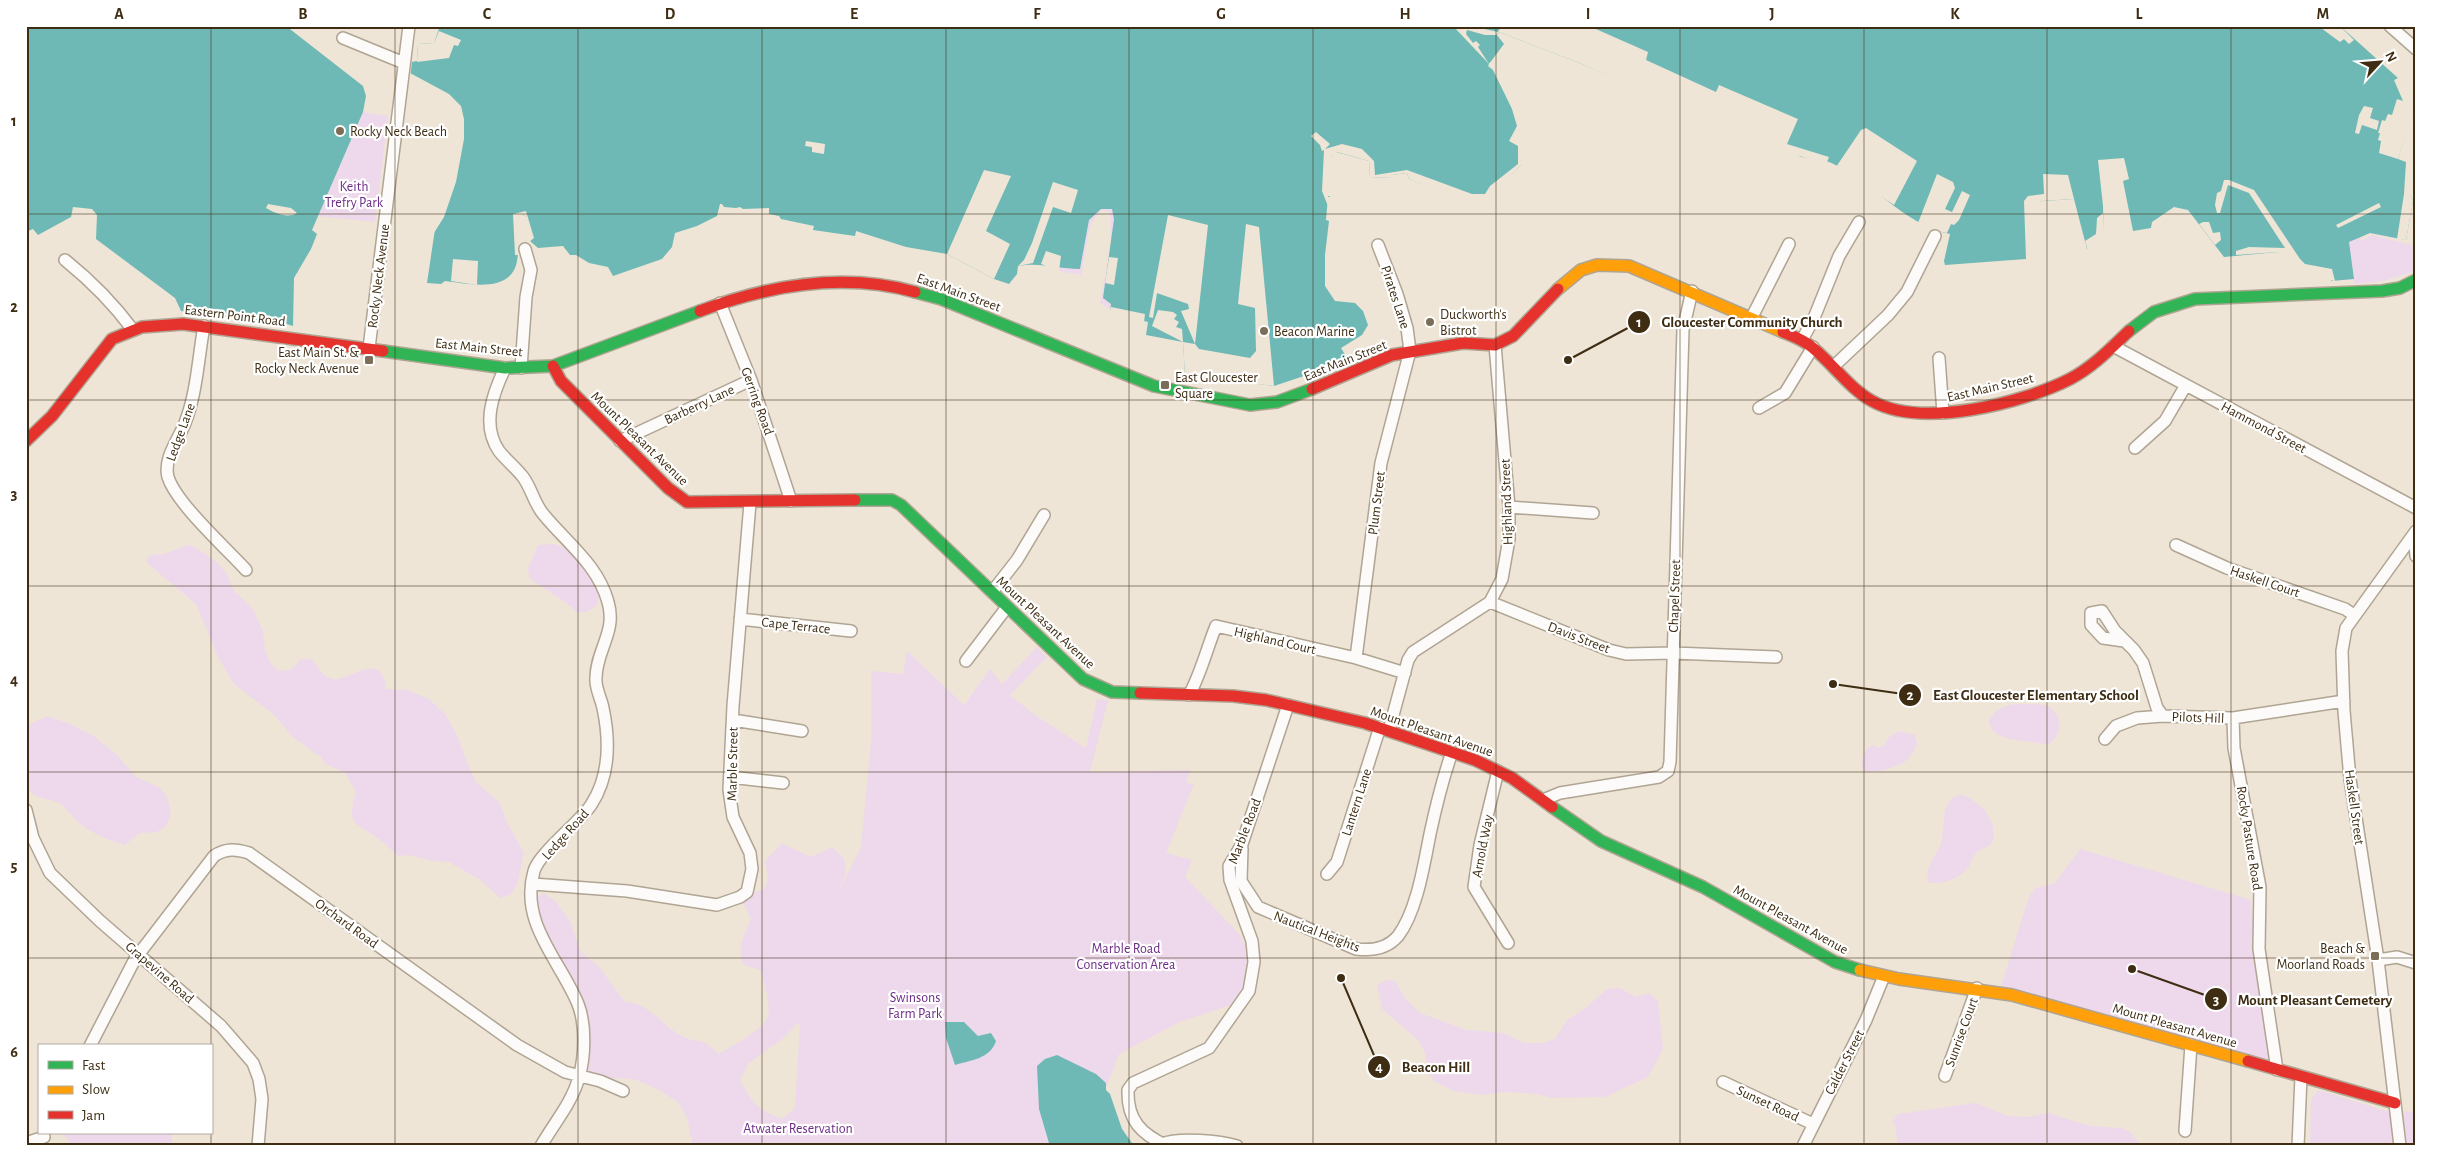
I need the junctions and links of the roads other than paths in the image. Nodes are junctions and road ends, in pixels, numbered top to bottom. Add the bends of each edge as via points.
1 (2390, 26) edge
2 (409, 27) edge
3 (343, 38) dead end
4 (2416, 49) edge
5 (404, 64) junction
6 (1859, 222) dead end
7 (1935, 236) dead end
8 (1789, 244) dead end
9 (1378, 245) dead end
10 (525, 249) dead end
11 (65, 260) dead end
12 (2416, 280) edge
13 (2416, 287) edge
14 (2400, 288) junction
15 (1692, 291) junction
16 (720, 303) junction
17 (1752, 317) junction
18 (204, 326) junction
19 (133, 330) junction
20 (1802, 340) junction
21 (1495, 345) junction
22 (2113, 346) junction
23 (1813, 347) junction
24 (369, 348) junction
25 (1410, 351) junction
26 (1939, 358) dead end
27 (553, 366) junction
28 (1834, 366) junction
29 (505, 368) junction
30 (521, 368) junction
31 (751, 380) junction
32 (2186, 385) junction
33 (1759, 408) dead end
34 (1943, 413) junction
35 (26, 441) edge
36 (620, 441) junction
37 (2136, 448) dead end
38 (791, 501) junction
39 (750, 503) junction
40 (1509, 507) junction
41 (2416, 508) edge
42 (1593, 512) dead end
43 (1044, 515) dead end
44 (2415, 532) edge
45 (2176, 545) dead end
46 (2416, 556) edge
47 (246, 570) dead end
48 (992, 592) junction
49 (1490, 602) junction
50 (1007, 607) junction
51 (2354, 615) junction
52 (740, 619) junction
53 (852, 631) dead end
54 (2124, 641) dead end
55 (1673, 653) junction
56 (1776, 657) dead end
57 (1356, 658) junction
58 (966, 661) dead end
59 (1405, 673) junction
60 (1189, 696) junction
61 (2344, 701) junction
62 (1288, 705) junction
63 (2163, 716) junction
64 (2233, 718) junction
65 (732, 720) junction
66 (1385, 729) junction
67 (802, 731) dead end
68 (2105, 739) dead end
69 (1452, 752) junction
70 (1498, 771) junction
71 (730, 777) junction
72 (783, 783) dead end
73 (1543, 800) junction
74 (26, 810) edge
75 (1242, 844) junction
76 (1327, 874) dead end
77 (533, 884) junction
78 (1508, 942) dead end
79 (140, 954) junction
80 (2378, 960) junction
81 (2416, 962) edge
82 (1884, 976) junction
83 (1977, 988) junction
84 (91, 1044) edge
85 (2191, 1045) junction
86 (2277, 1070) junction
87 (580, 1076) junction
88 (1945, 1076) dead end
89 (2301, 1077) junction
90 (1723, 1082) dead end
91 (623, 1091) dead end
92 (2395, 1104) junction
93 (1813, 1124) junction
94 (2185, 1131) dead end
95 (45, 1140) edge
96 (26, 1143) edge
97 (1165, 1145) edge
98 (258, 1146) edge
99 (541, 1146) edge
100 (1236, 1146) edge
101 (1803, 1146) edge
102 (2298, 1146) edge
103 (2400, 1146) edge

1 - 4 street
2 - 5 street, Rocky Neck Avenue
3 - 5 street
5 - 24 street, Rocky Neck Avenue
6 - 20 street via 1839,256
7 - 28 street via 1907,292 1888,315
8 - 17 street
9 - 25 street, Pirates Lane via 1397,294
10 - 30 street via 531,270
11 - 19 street via 112,303
12 - 14 main road, East Main Street
13 - 14 main road
14 - 22 main road, East Main Street via 2195,299 2142,319
15 - 17 main road, East Main Street
15 - 21 main road, East Main Street via 1629,266 1597,265 1566,280 1513,336
15 - 55 street, Chapel Street via 1683,330
16 - 25 main road, East Main Street via 767,290 824,282 886,284 941,299 1154,386 1250,405 1296,396 1392,355
16 - 27 main road, East Main Street
16 - 31 street, Gerring Road
17 - 20 main road, East Main Street
18 - 19 main road, Eastern Point Road via 171,324
18 - 24 main road, Eastern Point Road
18 - 47 street, Ledge Lane via 198,376 185,423 168,460 168,476 198,522
19 - 35 main road, Eastern Point Road via 112,339 52,416
20 - 23 main road, East Main Street
21 - 25 main road, East Main Street via 1463,344
21 - 40 street, Highland Street
22 - 32 street, Hammond Street
22 - 34 main road, East Main Street via 2093,364 2056,386 1980,408
23 - 28 main road, East Main Street
23 - 33 street via 1785,393
24 - 29 main road, East Main Street
25 - 57 street, Plum Street via 1381,463
26 - 34 street
27 - 30 main road, East Main Street
27 - 36 main road, Mount Pleasant Avenue via 561,381
28 - 34 main road, East Main Street via 1871,400 1893,411
29 - 30 main road, East Main Street
29 - 77 street, Ledge Road via 490,408 495,442 524,479 543,514 575,547 596,576 608,602 611,618 596,680 606,724 607,764 603,783 590,806 534,869
31 - 36 street, Barberry Lane
31 - 38 street, Gerring Road
32 - 37 street via 2165,421
32 - 41 street, Hammond Street
36 - 39 main road, Mount Pleasant Avenue via 687,502
38 - 39 main road, Mount Pleasant Avenue
38 - 48 main road, Mount Pleasant Avenue via 892,500
39 - 52 street, Marble Street
40 - 42 street
40 - 49 street, Highland Street via 1507,557 1502,579
43 - 48 street via 1017,560
44 - 46 street
44 - 51 street, Haskell Street
45 - 51 street, Haskell Court via 2226,568
48 - 50 main road, Mount Pleasant Avenue
49 - 55 street, Davis Street via 1609,650 1626,654
49 - 59 street, Highland Street via 1413,652
50 - 58 street
50 - 60 main road, Mount Pleasant Avenue via 1083,679 1099,688 1112,692
51 - 61 street, Haskell Street via 2346,628 2342,651
52 - 53 street, Cape Terrace
52 - 65 street, Marble Street
54 - 63 street, Pilots Hill via 2143,663 2157,708
55 - 56 street, Davis Street
55 - 73 street, Chapel Street via 1668,771 1659,776 1560,793
57 - 59 street, Highland Court
57 - 60 street, Highland Court via 1216,626
59 - 66 street, Highland Street
60 - 62 main road, Mount Pleasant Avenue via 1250,698
61 - 64 street
61 - 80 street, Haskell Street via 2350,779
62 - 66 main road, Mount Pleasant Avenue
62 - 75 street, Marble Road
63 - 64 street, Pilots Hill
63 - 68 street, Pilots Hill via 2137,718 2116,726
64 - 86 street, Rocky Pasture Road via 2234,748 2260,887 2259,949
65 - 67 street
65 - 71 street, Marble Street
66 - 69 main road, Mount Pleasant Avenue
66 - 76 street, Lantern Lane via 1337,862
69 - 70 main road, Mount Pleasant Avenue
69 - 75 street, Nautical Heights via 1421,883 1402,930 1384,947 1370,951 1356,949 1258,908 1241,881
70 - 73 main road, Mount Pleasant Avenue
70 - 78 street, Arnold Way via 1480,845 1474,887
71 - 72 street
71 - 77 street, Marble Street via 730,805 750,853 752,869 747,892 740,897 717,905 627,891
73 - 82 main road, Mount Pleasant Avenue via 1601,841 1703,887 1835,962
74 - 79 street, Grapevine Road via 33,838 50,873
75 - 97 street, Marble Road via 1229,866 1230,880 1252,941 1254,962 1249,991 1209,1048 1133,1083 1128,1090 1135,1122 1146,1136
77 - 87 street, Ledge Road via 532,915 581,1013
79 - 84 street, Orchard Road
79 - 87 street, Orchard Road via 214,856 221,851 235,849 249,853 517,1045 565,1072
79 - 98 street, Grapevine Road via 221,1026 253,1063 262,1099
80 - 81 street via 2397,958
80 - 92 street, Haskell Street
82 - 83 main road, Mount Pleasant Avenue
82 - 93 street, Calder Street via 1866,1020
83 - 85 main road, Mount Pleasant Avenue
83 - 88 street, Sunrise Court
85 - 86 main road, Mount Pleasant Avenue
85 - 94 street
86 - 89 main road, Mount Pleasant Avenue
87 - 91 street, Orchard Road
87 - 99 street, Ledge Road via 572,1096
89 - 92 main road, Mount Pleasant Avenue
89 - 102 street
90 - 93 street, Sunset Road
92 - 103 street, Haskell Street
93 - 101 street, Calder Street
95 - 96 street
97 - 100 street via 1170,1141 1189,1141

